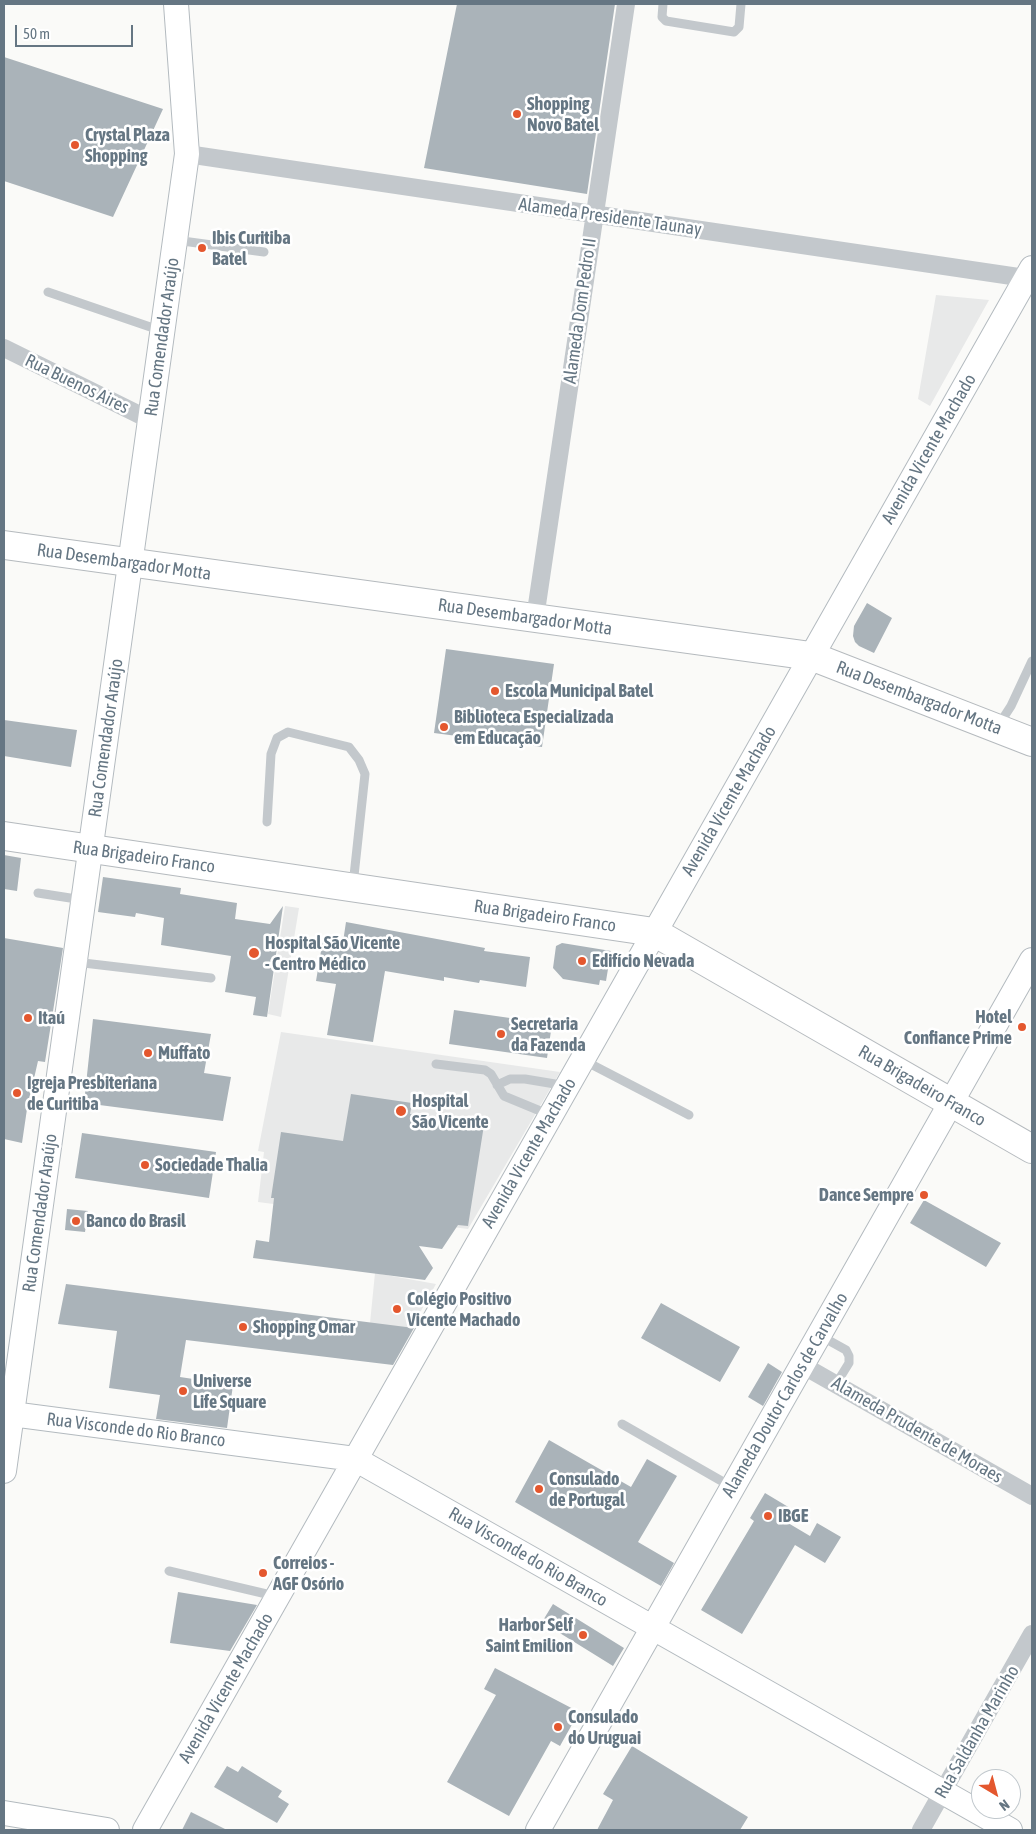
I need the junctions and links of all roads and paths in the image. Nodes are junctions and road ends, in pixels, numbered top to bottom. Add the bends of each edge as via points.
1 (176, 4) edge
2 (626, 4) edge
3 (663, 4) edge
4 (741, 4) edge
5 (187, 154) junction
6 (595, 214) junction
7 (175, 240) junction
8 (264, 252) dead end
9 (1030, 275) edge
10 (48, 292) dead end
11 (163, 331) junction
12 (4, 348) edge
13 (150, 420) junction
14 (4, 545) edge
15 (130, 562) junction
16 (535, 618) junction
17 (811, 656) junction
18 (1032, 661) edge
19 (997, 728) junction
20 (1032, 742) edge
21 (267, 822) dead end
22 (4, 836) edge
23 (90, 849) junction
24 (352, 888) junction
25 (38, 893) dead end
26 (83, 900) junction
27 (654, 932) junction
28 (1032, 960) edge
29 (75, 962) junction
30 (211, 978) dead end
31 (582, 1060) junction
32 (436, 1064) dead end
33 (497, 1085) junction
34 (568, 1086) junction
35 (951, 1103) junction
36 (551, 1115) junction
37 (688, 1115) dead end
38 (1032, 1149) edge
39 (819, 1335) junction
40 (802, 1365) junction
41 (836, 1384) junction
42 (8, 1413) edge
43 (622, 1424) dead end
44 (355, 1459) junction
45 (4, 1471) edge
46 (733, 1487) junction
47 (1032, 1496) edge
48 (169, 1571) dead end
49 (278, 1596) junction
50 (653, 1628) junction
51 (1032, 1634) edge
52 (943, 1792) junction
53 (4, 1813) edge
54 (107, 1830) edge
55 (145, 1830) edge
56 (538, 1830) edge
57 (921, 1830) edge
58 (1010, 1830) edge

1 - 5 street, Rua Comendador Araújo
2 - 6 street, Alameda Dom Pedro II
3 - 4 lane via 662,17 666,21 734,32 739,27
5 - 6 street, Alameda Presidente Taunay
5 - 7 street, Rua Comendador Araújo
6 - 9 street, Alameda Presidente Taunay
6 - 16 street, Alameda Dom Pedro II
7 - 8 lane
7 - 11 street, Rua Comendador Araújo
9 - 17 street, Avenida Vicente Machado
10 - 11 lane
11 - 13 street, Rua Comendador Araújo
12 - 13 street, Rua Buenos Aires
13 - 15 street, Rua Comendador Araújo
14 - 15 main road, Rua Desembargador Motta
15 - 16 main road, Rua Desembargador Motta
15 - 23 street, Rua Comendador Araújo
16 - 17 main road, Rua Desembargador Motta
17 - 19 main road, Rua Desembargador Motta
17 - 27 street, Avenida Vicente Machado
18 - 19 lane
19 - 20 main road, Rua Desembargador Motta
21 - 24 lane via 271,754 277,738 288,732 349,746 360,760 365,774
22 - 23 main road, Rua Brigadeiro Franco
23 - 24 main road, Rua Brigadeiro Franco
23 - 26 street, Rua Comendador Araújo
24 - 27 main road, Rua Brigadeiro Franco
25 - 26 lane
26 - 29 street, Rua Comendador Araújo
27 - 31 street, Avenida Vicente Machado
27 - 35 main road, Rua Brigadeiro Franco
28 - 35 street, Alameda Doutor Carlos de Carvalho
29 - 30 lane
29 - 42 street, Rua Comendador Araújo
31 - 34 street, Avenida Vicente Machado
31 - 37 lane
32 - 33 lane via 485,1070
33 - 34 lane via 510,1079 525,1079
33 - 36 lane via 504,1096
34 - 36 street, Avenida Vicente Machado
35 - 38 main road, Rua Brigadeiro Franco
35 - 39 street, Alameda Doutor Carlos de Carvalho
36 - 44 street, Avenida Vicente Machado
39 - 40 street, Alameda Doutor Carlos de Carvalho
39 - 41 lane via 846,1350 849,1356 849,1363
40 - 41 street, Alameda Prudente de Moraes
40 - 46 street, Alameda Doutor Carlos de Carvalho
41 - 47 street, Alameda Prudente de Moraes
42 - 44 street, Rua Visconde do Rio Branco
42 - 45 street, Rua Comendador Araújo
43 - 46 lane
44 - 49 street, Avenida Vicente Machado
44 - 50 street, Rua Visconde do Rio Branco
46 - 50 street, Alameda Doutor Carlos de Carvalho
48 - 49 lane
49 - 55 street, Avenida Vicente Machado
50 - 52 street, Rua Visconde do Rio Branco
50 - 56 street, Alameda Doutor Carlos de Carvalho
51 - 52 street, Rua Saldanha Marinho
52 - 57 street, Rua Saldanha Marinho
52 - 58 street, Rua Visconde do Rio Branco
53 - 54 street

